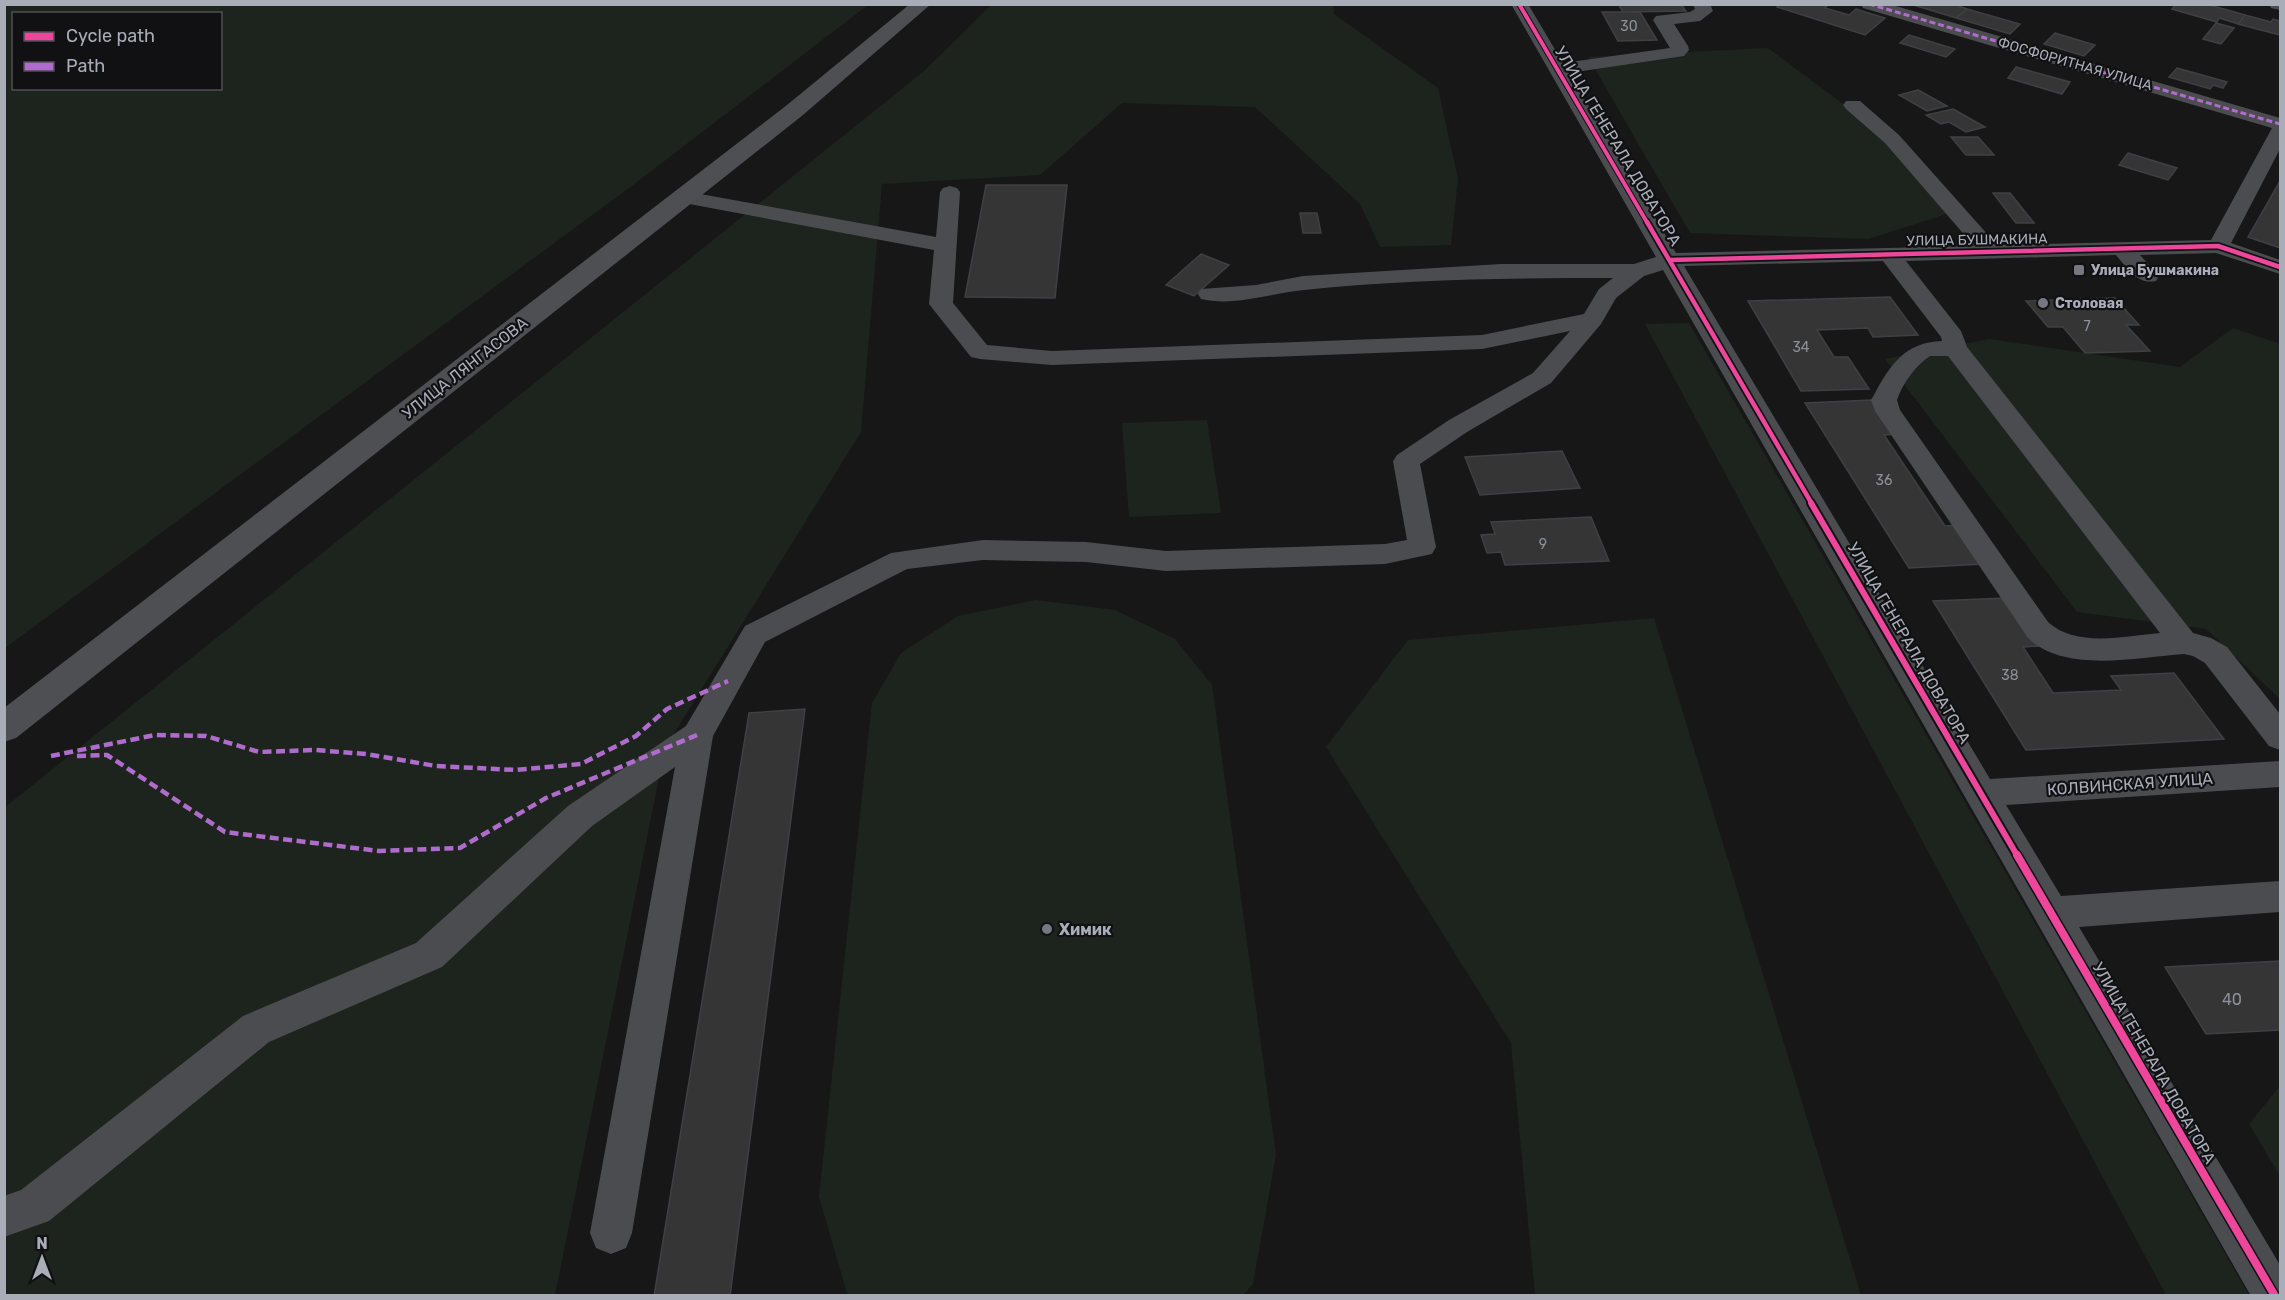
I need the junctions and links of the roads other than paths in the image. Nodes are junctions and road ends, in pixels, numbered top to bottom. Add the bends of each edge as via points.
1 (922, 4) edge
2 (1519, 4) edge
3 (1701, 4) edge
4 (1869, 4) edge
5 (1557, 69) junction
6 (1853, 105) dead end
7 (2280, 124) edge
8 (2280, 131) edge
9 (2273, 159) edge
10 (950, 192) dead end
11 (684, 197) junction
12 (945, 245) junction
13 (2218, 246) junction
14 (2121, 248) junction
15 (1991, 252) junction
16 (1889, 254) junction
17 (1670, 260) junction
18 (2280, 267) edge
19 (1636, 271) junction
20 (2148, 276) dead end
21 (1209, 294) dead end
22 (1593, 319) junction
23 (1955, 348) junction
24 (2184, 643) junction
25 (4, 728) edge
26 (697, 735) junction
27 (2280, 737) edge
28 (2280, 774) edge
29 (1980, 793) junction
30 (2280, 896) edge
31 (2051, 913) junction
32 (4, 1217) edge
33 (611, 1233) dead end
34 (2276, 1296) edge

1 - 11 main road, УЛИЦА ЛЯНГАСОВА
2 - 5 street, УЛИЦА ГЕНЕРАЛА ДОВАТОРА
3 - 5 street via 1704,10 1694,17 1662,20 1679,46 1678,52
4 - 7 street, ФОСФОРИТНАЯ УЛИЦА
5 - 17 street, УЛИЦА ГЕНЕРАЛА ДОВАТОРА
6 - 15 street via 1892,139
8 - 9 street
9 - 13 street
10 - 12 street
11 - 12 street
11 - 25 main road, УЛИЦА ЛЯНГАСОВА
12 - 22 street via 941,304 980,352 1052,358 1482,342
13 - 14 street, УЛИЦА БУШМАКИНА
13 - 18 street, УЛИЦА БУШМАКИНА
14 - 15 street, УЛИЦА БУШМАКИНА
14 - 20 street
15 - 16 street, УЛИЦА БУШМАКИНА
16 - 17 street, УЛИЦА БУШМАКИНА
16 - 23 street via 1953,336
17 - 19 street, УЛИЦА БУШМАКИНА
17 - 29 street, УЛИЦА ГЕНЕРАЛА ДОВАТОРА
19 - 21 street via 1501,271 1303,283 1256,292
19 - 22 street via 1607,294
22 - 26 street via 1542,378 1406,461 1422,547 1385,554 1166,561 1086,552 983,550 901,560 755,634
23 - 24 street
23 - 24 street via 1921,351 1914,356 1884,400 2038,630 2063,646 2081,648
24 - 27 street via 2216,655
26 - 32 street via 580,816 429,954 256,1029 34,1206
26 - 33 street
28 - 29 street, КОЛВИНСКАЯ УЛИЦА
29 - 31 street, УЛИЦА ГЕНЕРАЛА ДОВАТОРА
30 - 31 street
31 - 34 street, УЛИЦА ГЕНЕРАЛА ДОВАТОРА

